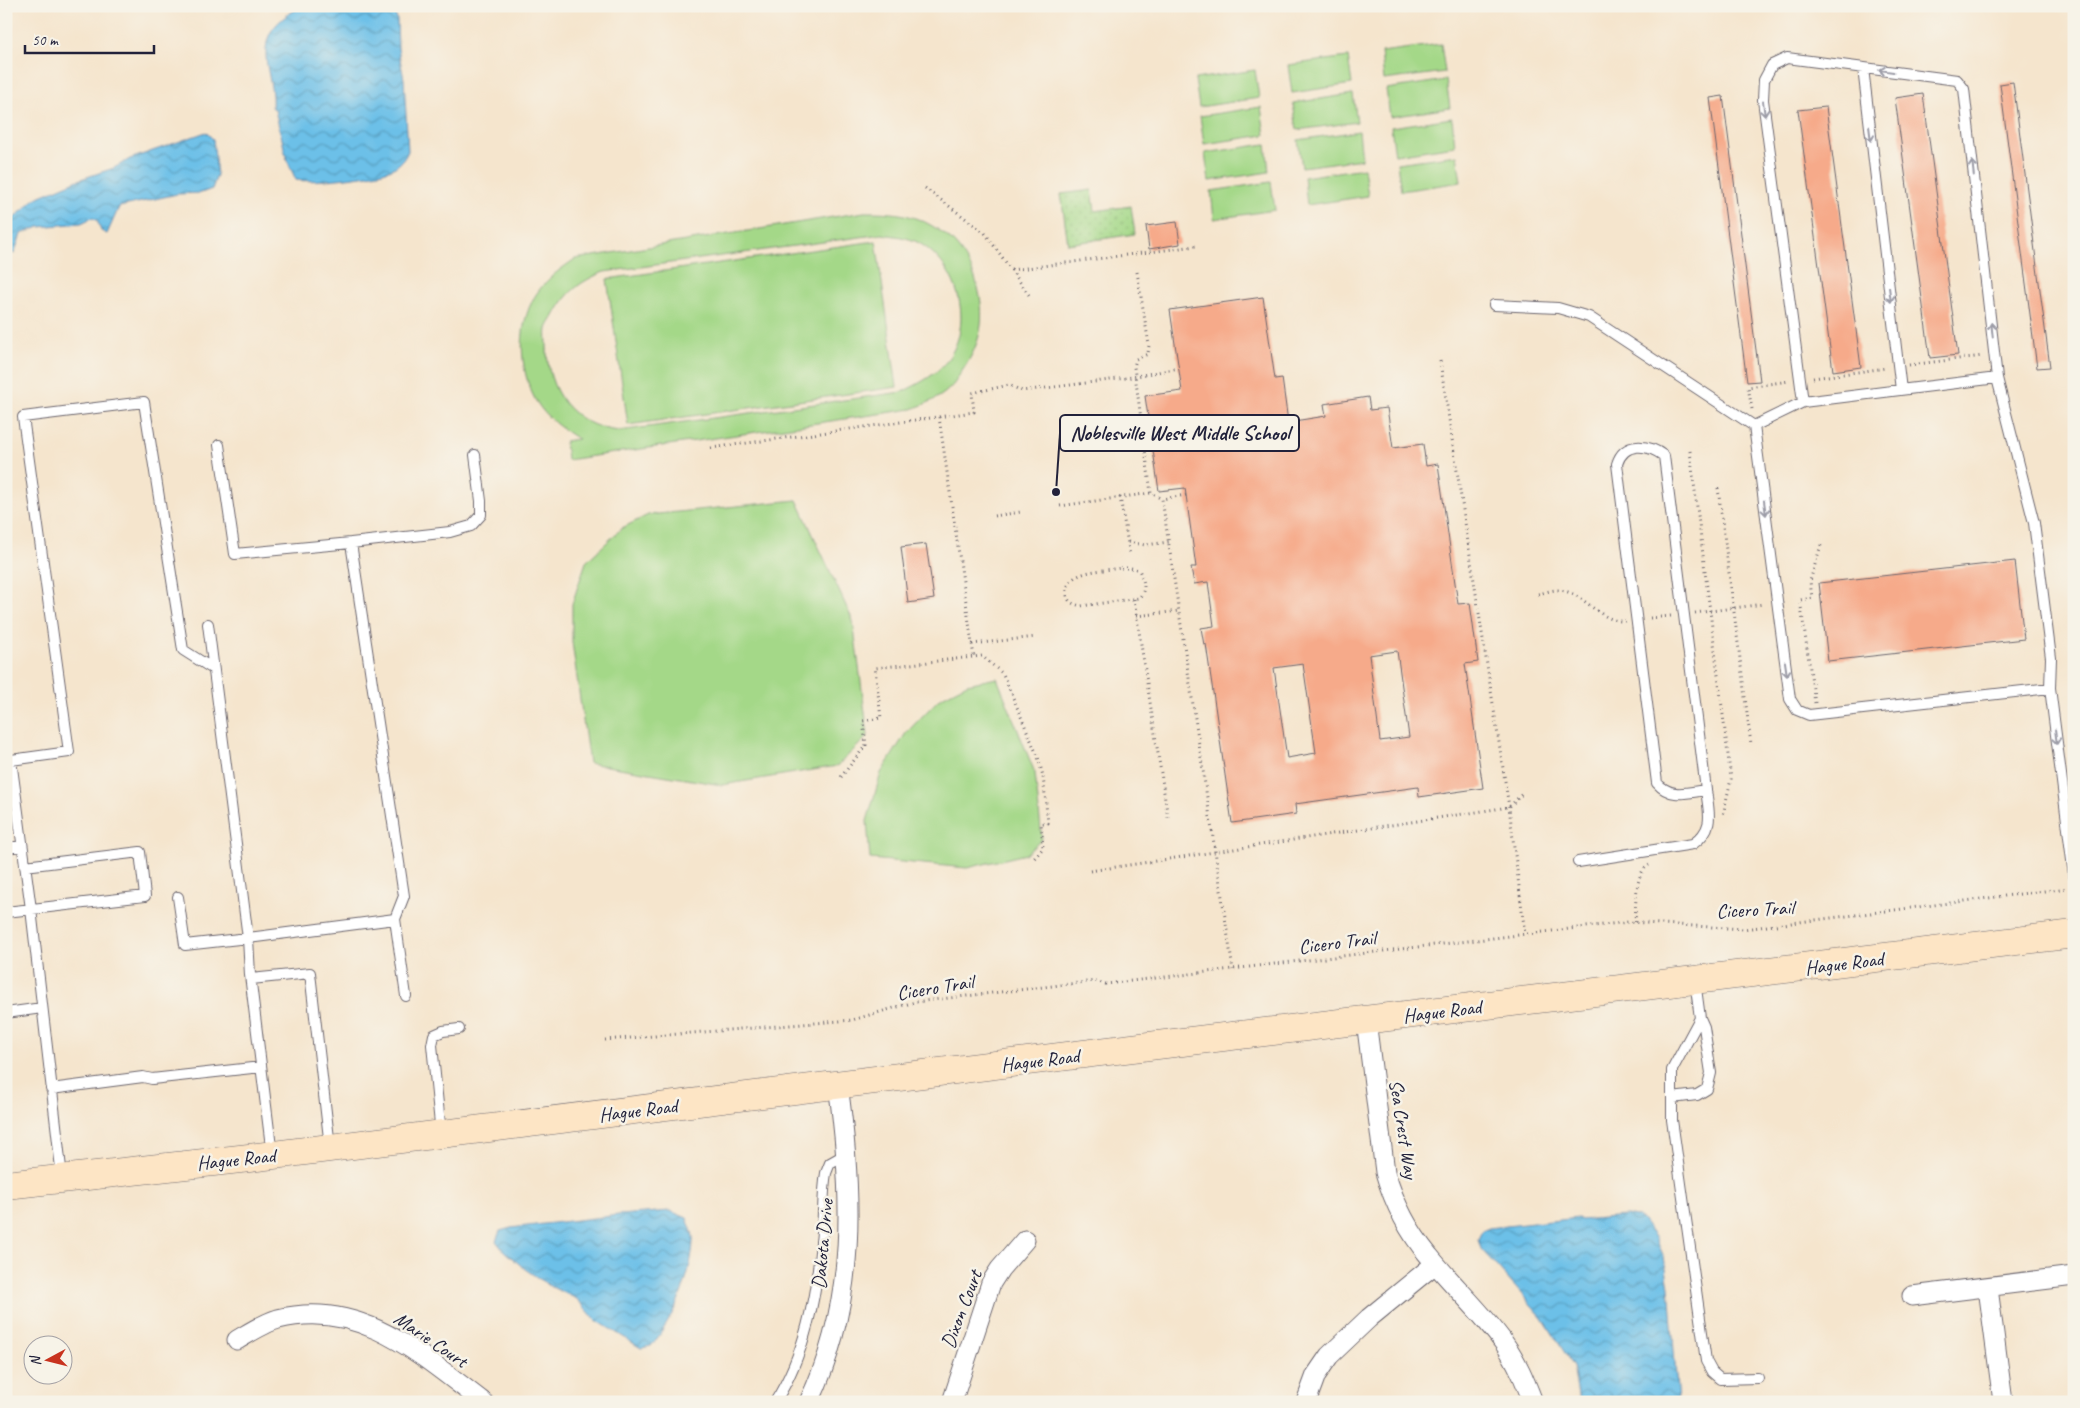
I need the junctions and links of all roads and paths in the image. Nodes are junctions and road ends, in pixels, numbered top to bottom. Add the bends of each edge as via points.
1 (1862, 68) junction
2 (925, 188) dead end
3 (1196, 246) dead end
4 (1011, 270) junction
5 (1137, 272) dead end
6 (1029, 295) dead end
7 (1494, 305) dead end
8 (1440, 361) dead end
9 (1179, 368) dead end
10 (1135, 376) junction
11 (1997, 378) junction
12 (1783, 382) dead end
13 (1901, 390) junction
14 (1803, 402) junction
15 (939, 417) junction
16 (1754, 426) junction
17 (219, 445) dead end
18 (711, 448) dead end
19 (475, 455) dead end
20 (1718, 488) dead end
21 (1151, 493) junction
22 (1186, 495) dead end
23 (1120, 497) junction
24 (1162, 499) junction
25 (1060, 506) dead end
26 (1021, 512) dead end
27 (994, 516) dead end
28 (1128, 542) junction
29 (1169, 542) junction
30 (351, 543) junction
31 (1821, 544) dead end
32 (1130, 556) dead end
33 (1538, 594) dead end
34 (1134, 599) junction
35 (1764, 604) dead end
36 (1735, 608) junction
37 (1179, 611) junction
38 (1695, 613) dead end
39 (1674, 615) dead end
40 (1136, 616) junction
41 (1648, 619) dead end
42 (1625, 621) dead end
43 (208, 624) dead end
44 (1036, 637) dead end
45 (972, 644) junction
46 (974, 657) junction
47 (213, 669) junction
48 (2050, 688) junction
49 (1817, 714) junction
50 (1751, 744) dead end
51 (841, 777) dead end
52 (1706, 790) junction
53 (1522, 794) dead end
54 (1508, 807) junction
55 (1168, 818) dead end
56 (22, 846) junction
57 (6, 848) edge
58 (1215, 851) junction
59 (1032, 861) dead end
60 (1578, 862) dead end
61 (24, 866) junction
62 (1090, 871) dead end
63 (2074, 876) edge
64 (2074, 887) edge
65 (178, 897) dead end
66 (31, 909) junction
67 (6, 912) edge
68 (395, 919) junction
69 (1525, 934) junction
70 (2074, 934) edge
71 (248, 938) junction
72 (1233, 970) junction
73 (251, 979) junction
74 (1695, 981) junction
75 (406, 996) dead end
76 (42, 1008) junction
77 (6, 1013) edge
78 (1700, 1018) junction
79 (1366, 1020) junction
80 (459, 1029) dead end
81 (605, 1040) dead end
82 (262, 1067) junction
83 (838, 1086) junction
84 (51, 1088) junction
85 (1672, 1098) junction
86 (441, 1135) junction
87 (330, 1148) junction
88 (846, 1154) junction
89 (272, 1156) junction
90 (62, 1178) junction
91 (6, 1185) edge
92 (1025, 1240) dead end
93 (1435, 1264) junction
94 (2074, 1276) edge
95 (1988, 1288) junction
96 (1912, 1296) dead end
97 (237, 1340) dead end
98 (1758, 1378) dead end
99 (483, 1402) edge
100 (775, 1402) edge
101 (808, 1402) edge
102 (952, 1402) edge
103 (1306, 1402) edge
104 (1533, 1402) edge
105 (2003, 1402) edge

11 -> 1 lane via 1964,89 1957,80
1 -> 13 lane
1 -> 14 lane via 1787,58 1772,65 1764,80 1763,100
2 - 4 path via 985,233
3 - 4 path
4 - 6 path
5 - 10 path via 1149,345 1148,354 1136,359
7 - 16 lane via 1558,308 1589,318
8 - 54 path
9 - 10 path
10 - 15 path via 1022,391 1010,385 972,392 974,412
10 - 21 path
11 - 13 lane
11 - 48 lane via 2034,523 2051,658
12 - 16 path via 1748,387
13 - 14 lane
14 - 16 lane
15 - 18 path
15 - 45 path
16 -> 49 lane via 1790,699 1797,710 1809,715
17 - 30 lane via 235,554
19 - 30 lane via 481,515 471,526 450,532
20 - 36 path
21 - 23 path
21 - 24 path
22 - 24 path
23 - 25 path
23 - 28 path
24 - 29 path
26 - 27 path
28 - 29 path via 1145,545
28 - 32 path
29 - 37 path
30 - 68 lane via 404,896
31 - 49 path via 1810,581 1812,598 1800,600
33 - 42 path via 1558,590 1571,593 1615,622
34 - 34 path via 1143,593 1145,585 1140,570 1131,568 1076,575 1067,589 1072,603 1081,606
34 - 40 path
35 - 36 path
36 - 38 path
36 - 50 path
37 - 40 path
37 - 58 path
39 - 41 path
40 - 55 path
43 - 47 lane
44 - 45 path
45 - 46 path
46 - 51 path via 875,668 881,718 864,721 866,745
46 - 59 path via 982,656 1003,674 1038,757 1048,823 1041,823 1043,848
47 - 56 lane via 183,650 144,402 23,417 69,752 11,760
47 - 71 lane
48 - 49 lane
48 -> 63 lane
52 - 52 lane via 1664,456 1655,449 1640,446 1628,449 1617,464 1657,783 1664,791 1678,794
52 - 60 lane via 1710,817 1705,835 1693,844
53 - 54 path
54 - 58 path
54 - 69 path
56 - 57 lane
56 - 61 lane
58 - 62 path
58 - 72 path
61 - 66 lane
61 - 66 lane via 140,852 146,896
64 - 69 path, Cicero Trail via 1744,929 1628,922
65 - 71 lane via 185,945
66 - 67 lane
66 - 76 lane
68 - 71 lane
68 - 75 lane
69 - 72 path, Cicero Trail
70 - 74 main road, Hague Road
71 - 73 lane
72 - 81 path, Cicero Trail via 1106,984 1095,981 915,1002 852,1020
73 - 82 lane
73 - 87 lane via 310,973
74 - 78 lane
74 - 79 main road, Hague Road
76 - 77 lane
76 - 84 lane
78 - 85 lane via 1672,1070
78 - 85 lane via 1712,1073 1707,1089 1697,1095
79 - 83 main road, Hague Road
79 - 93 street, Sea Crest Way via 1385,1172 1400,1213
80 - 86 lane via 434,1035 432,1046
82 - 84 lane
82 - 89 lane
83 - 86 main road, Hague Road
83 - 88 street, Dakota Drive
84 - 90 lane
85 - 98 lane via 1672,1120 1706,1361 1720,1379
86 - 87 main road, Hague Road
87 - 89 main road, Hague Road
88 - 100 lane via 830,1163 826,1173 817,1276 802,1344
88 - 101 street, Dakota Drive via 849,1228 846,1272 826,1358
89 - 90 main road, Hague Road
90 - 91 main road, Hague Road
92 - 102 street, Dixon Court via 991,1283
93 - 103 street via 1328,1356 1316,1375
93 - 104 street, Sea Crest Way via 1504,1342
94 - 95 street
95 - 96 street
95 - 105 street
97 - 99 street, Marie Court via 277,1319 336,1316 392,1335

